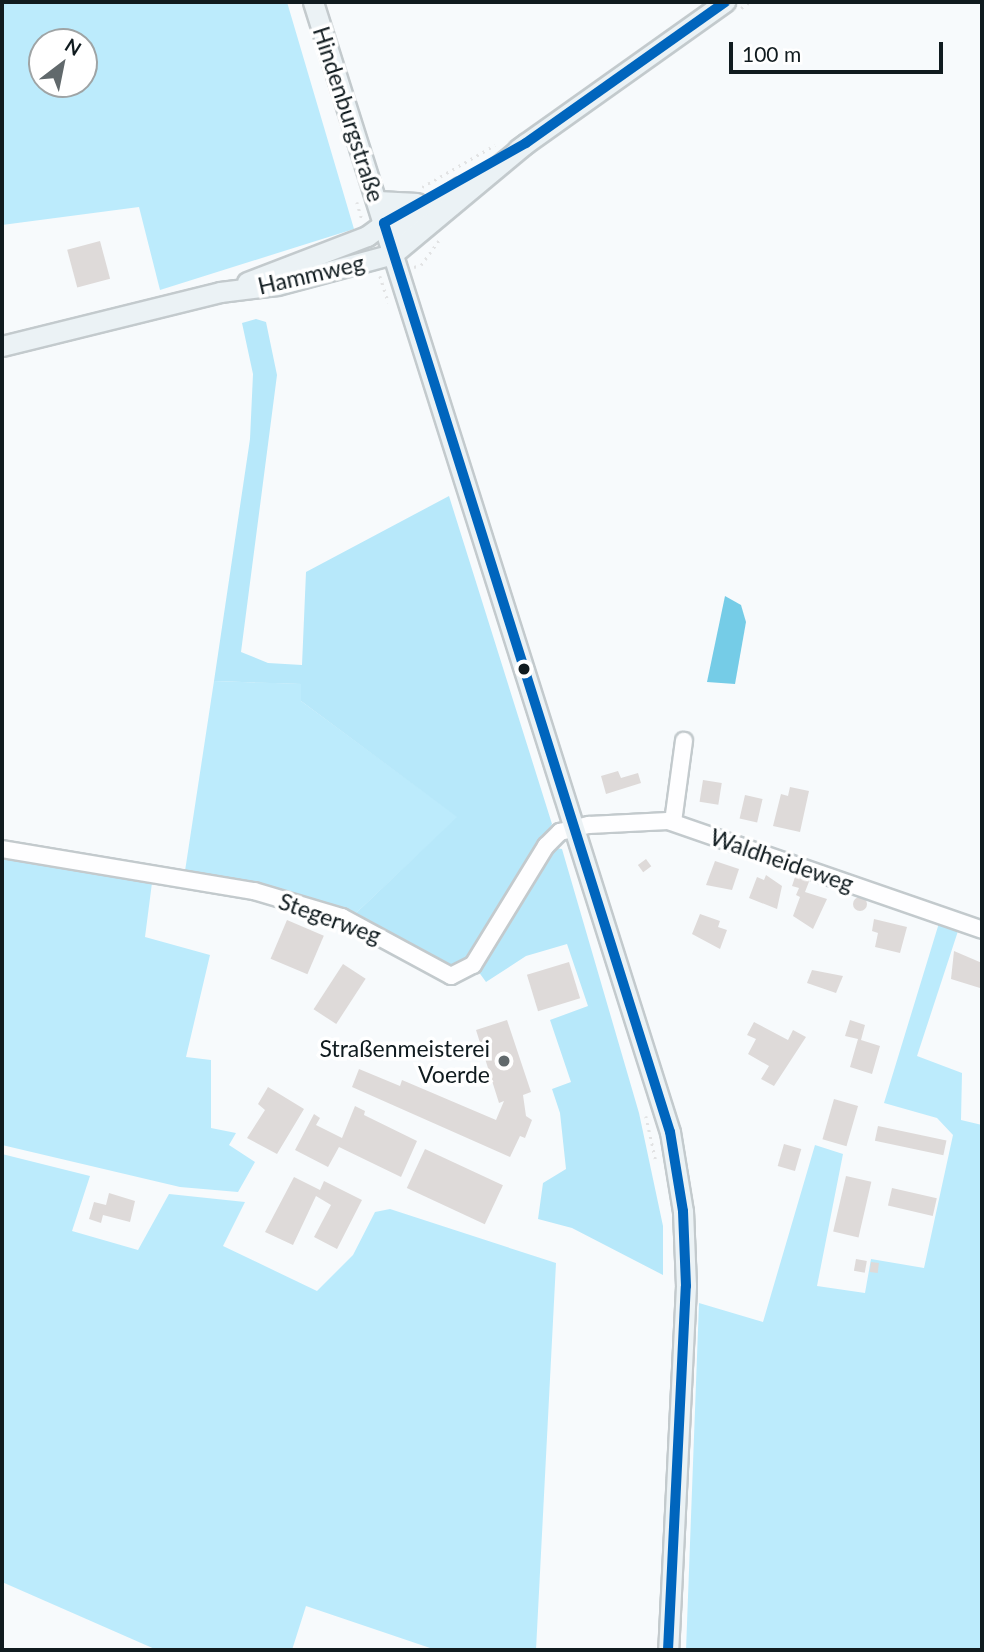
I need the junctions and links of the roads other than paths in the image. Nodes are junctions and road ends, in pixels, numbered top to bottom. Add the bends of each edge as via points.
1 (313, 2) edge
2 (732, 6) edge
3 (526, 144) junction
4 (417, 197) junction
5 (369, 198) junction
6 (387, 252) junction
7 (222, 292) junction
8 (2, 346) edge
9 (684, 741) dead end
10 (673, 822) junction
11 (576, 826) junction
12 (2, 849) edge
13 (982, 930) edge
14 (668, 1650) edge

1 - 5 main road, Hindenburgstraße
2 - 3 main road, Hammweg
3 - 4 main road, Hammweg
3 - 6 main road, Hammweg
4 - 5 main road
4 - 6 main road, Hammweg
5 - 6 main road, Hindenburgstraße
6 - 7 main road, Hammweg via 277,285
6 - 7 main road, Hammweg via 367,236
6 - 11 main road, Hindenburgstraße
7 - 8 main road, Hammweg
9 - 10 street
10 - 11 street, Waldheideweg
10 - 13 street, Waldheideweg
11 - 12 street, Stegerweg via 560,832 546,846 473,965 451,976 342,917 254,891
11 - 14 main road, Hindenburgstraße via 670,1132 683,1211 686,1286

